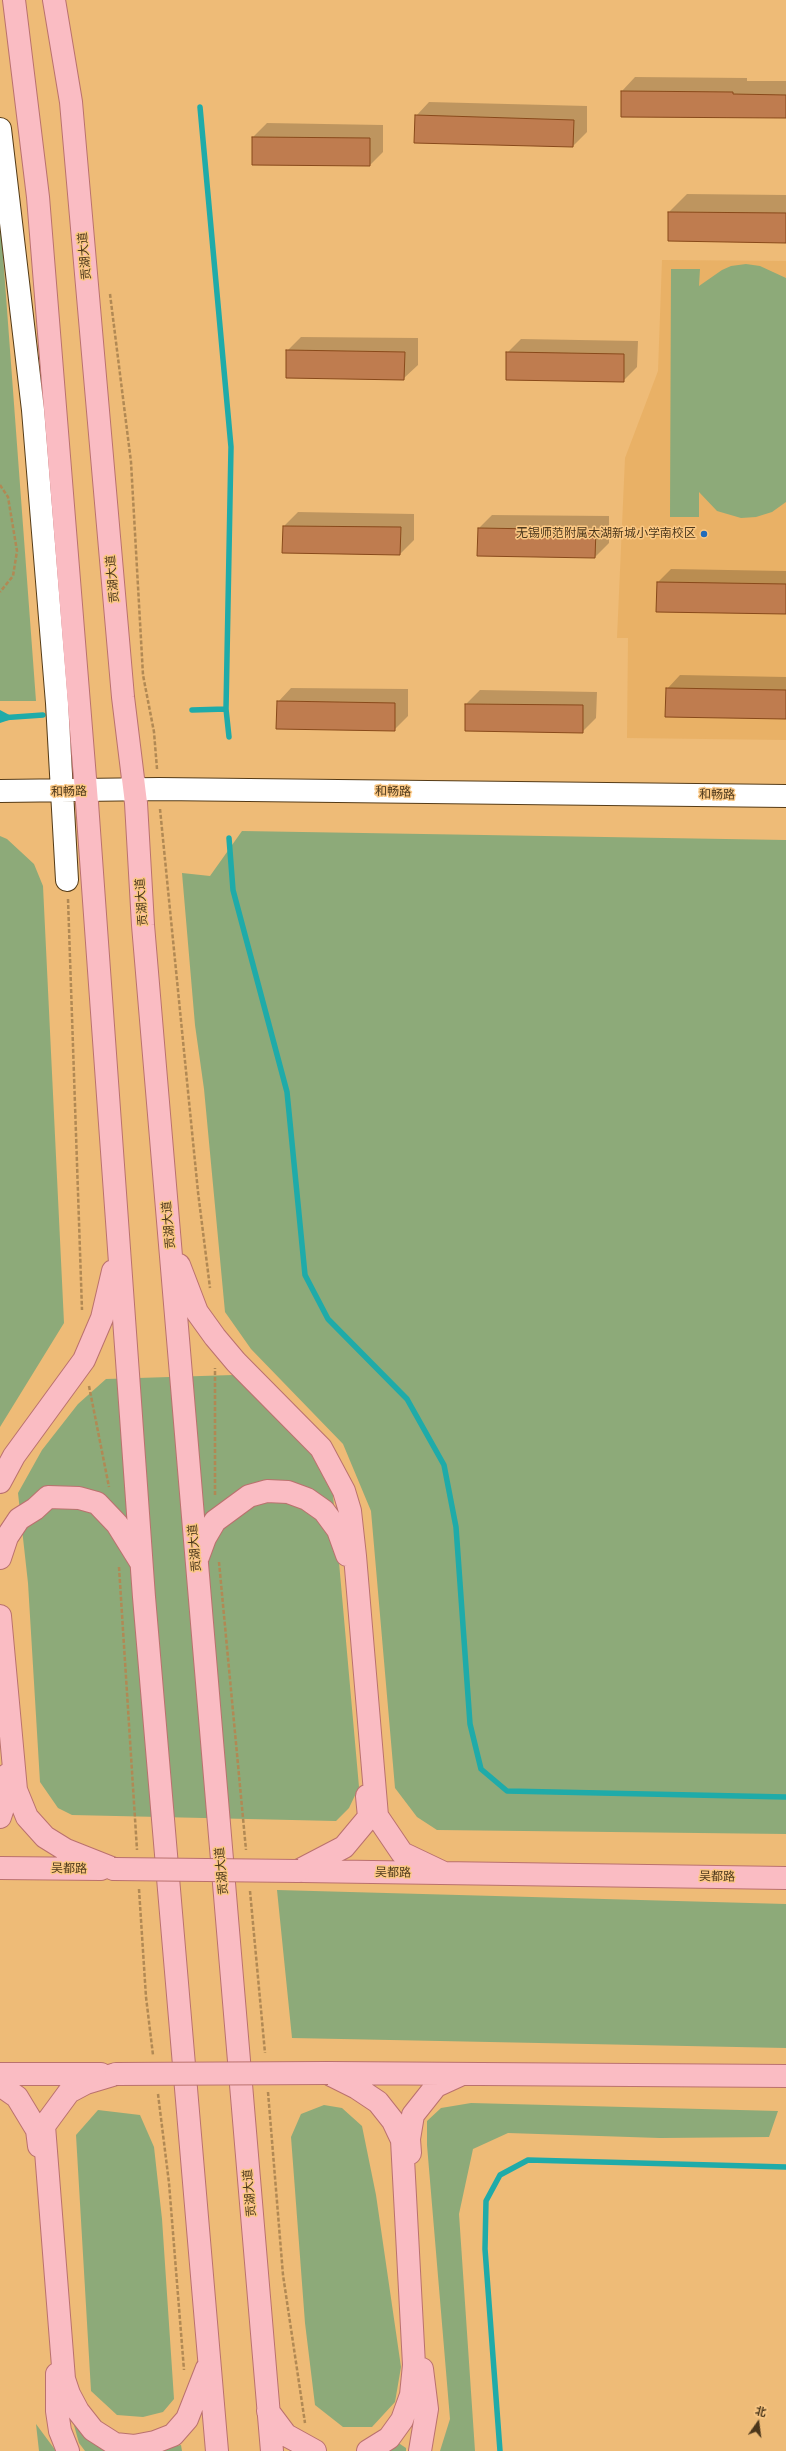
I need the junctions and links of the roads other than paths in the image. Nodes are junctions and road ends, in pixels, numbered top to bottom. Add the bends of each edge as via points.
1 (14, 0) edge
2 (54, 0) edge
3 (0, 129) edge
4 (0, 791) edge
5 (159, 795) junction
6 (135, 796) junction
7 (786, 796) edge
8 (87, 797) junction
9 (63, 798) junction
10 (0, 803) edge
11 (786, 804) edge
12 (68, 880) road end
13 (170, 1241) junction
14 (118, 1242) junction
15 (0, 1482) edge
16 (0, 1558) edge
17 (196, 1562) junction
18 (142, 1566) junction
19 (0, 1616) edge
20 (0, 1693) edge
21 (0, 1816) edge
22 (0, 1868) edge
23 (114, 1869) junction
24 (298, 1871) junction
25 (444, 1873) junction
26 (786, 1878) edge
27 (328, 2073) junction
28 (0, 2074) edge
29 (116, 2074) junction
30 (464, 2074) junction
31 (784, 2076) edge
32 (0, 2085) edge
33 (210, 2361) junction
34 (268, 2411) junction
35 (312, 2450) edge
36 (68, 2451) edge
37 (217, 2451) edge
38 (272, 2451) edge
39 (368, 2451) edge
40 (420, 2451) edge

1 - 8 main road via 38,197
2 - 6 main road, 贡湖大道 via 71,102 123,697
3 - 9 street via 33,410
4 - 9 street, 和畅路
5 - 6 street, 和畅路
5 - 7 street, 和畅路
5 - 11 street, 和畅路
6 - 8 street, 和畅路
6 - 13 main road, 贡湖大道 via 143,925
8 - 9 street, 和畅路
8 - 14 main road
9 - 10 street, 和畅路
9 - 12 street
13 - 17 main road, 贡湖大道
13 - 25 main road via 197,1312 236,1362 321,1448 344,1491 350,1511 355,1556 377,1816 402,1853
14 - 15 main road via 111,1285 102,1318 84,1360 14,1456
14 - 18 main road
16 - 18 main road via 7,1537 18,1519 48,1497 79,1498 97,1503 130,1543
17 - 24 main road via 215,1521 249,1496 267,1491 288,1492 307,1498 324,1511 338,1530 347,1553 369,1817 344,1847
17 - 34 main road, 贡湖大道
18 - 33 main road
19 - 23 main road via 16,1790 27,1817 45,1837 66,1850
20 - 21 main road via 9,1790
22 - 23 main road, 吴都路
23 - 24 main road, 吴都路, bridge
24 - 25 main road, 吴都路
25 - 26 main road, 吴都路
27 - 29 main road, bridge
27 - 30 main road
27 - 39 main road via 378,2102 393,2121 402,2140 414,2365 411,2395 402,2420 389,2438
28 - 29 main road
29 - 33 main road via 86,2082 70,2092 44,2126 64,2379 78,2412 93,2430 115,2444 134,2446 173,2435 188,2419
30 - 31 main road
30 - 40 main road via 436,2086 423,2100 413,2115 409,2139 422,2366 427,2409
32 - 36 main road via 17,2097 37,2130 58,2380 57,2411 60,2431
33 - 37 main road
34 - 35 main road via 286,2435
34 - 38 main road, 贡湖大道

